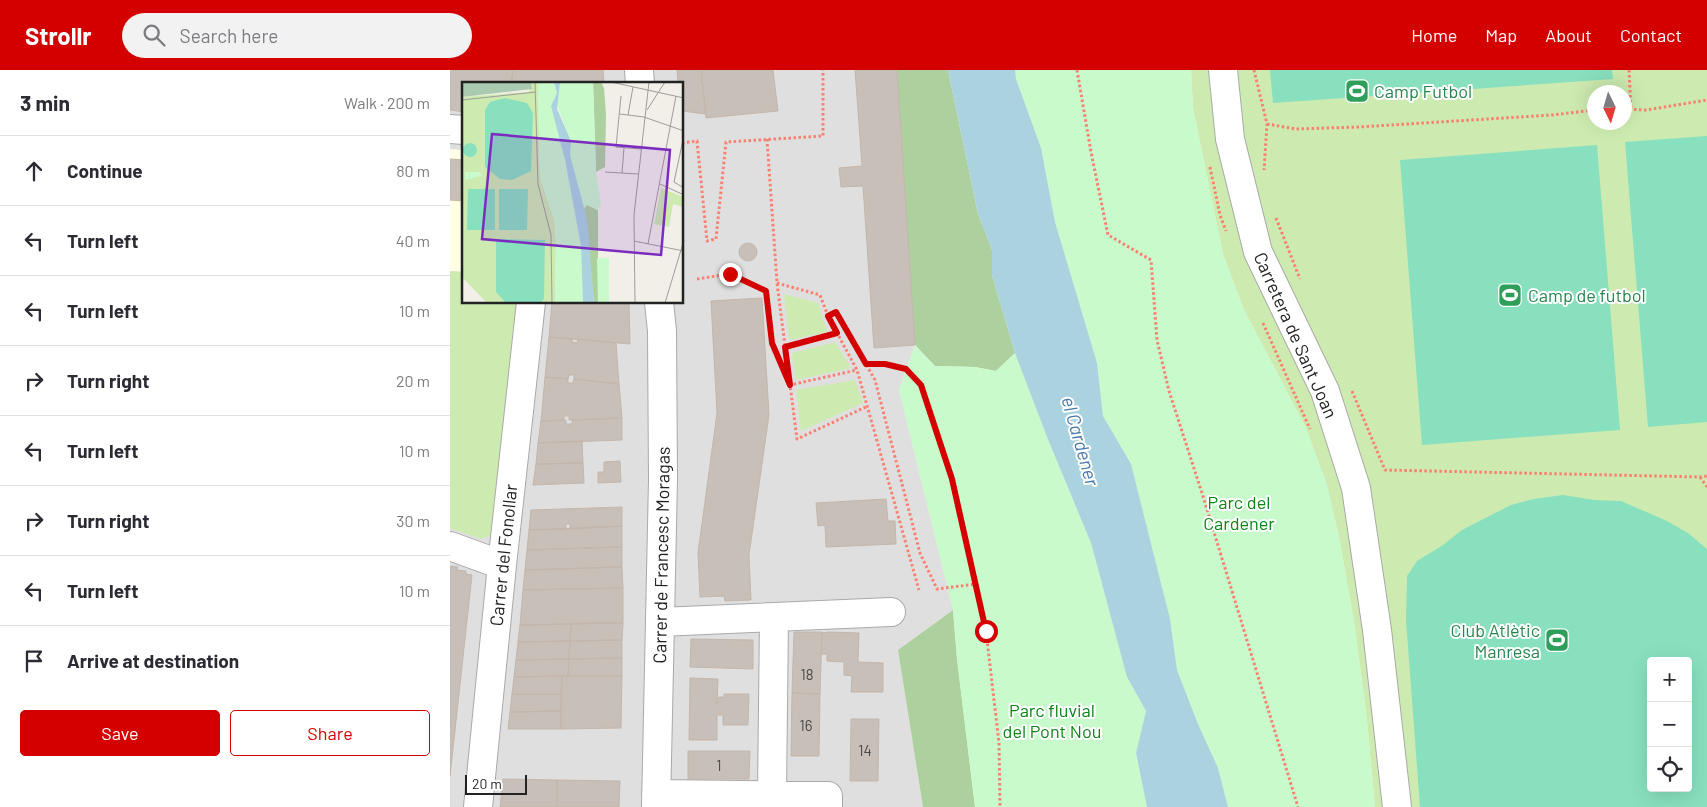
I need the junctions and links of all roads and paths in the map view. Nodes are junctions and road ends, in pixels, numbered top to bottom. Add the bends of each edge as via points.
1 (823, 70) edge
2 (1077, 70) edge
3 (1223, 70) edge
4 (1254, 70) edge
5 (1629, 70) edge
6 (1630, 85) edge
7 (1707, 100) edge
8 (1632, 109) edge
9 (1587, 111) edge
10 (1267, 124) junction
11 (767, 139) junction
12 (684, 143) edge
13 (1210, 166) dead end
14 (1266, 178) dead end
15 (1275, 214) dead end
16 (1230, 240) dead end
17 (697, 279) dead end
18 (777, 283) junction
19 (1303, 288) dead end
20 (531, 304) edge
21 (660, 304) edge
22 (828, 316) junction
23 (1261, 318) dead end
24 (837, 333) junction
25 (785, 347) junction
26 (866, 364) junction
27 (857, 370) junction
28 (790, 385) junction
29 (1351, 388) dead end
30 (868, 406) junction
31 (1313, 436) dead end
32 (1707, 476) edge
33 (1700, 478) junction
34 (1707, 487) edge
35 (450, 546) edge
36 (502, 565) junction
37 (976, 584) junction
38 (919, 590) dead end
39 (891, 612) dead end
40 (774, 617) junction
41 (660, 622) junction
42 (772, 795) junction
43 (656, 800) edge
44 (828, 801) edge
45 (478, 807) edge
46 (1000, 807) edge
47 (1298, 807) edge
48 (1397, 807) edge

1 - 11 path via 823,136
2 - 47 path via 1108,235 1151,260 1157,340 1169,390
3 - 48 street, Carretera de Sant Joan via 1230,139 1258,252 1325,391 1356,488 1377,630
4 - 10 path
5 - 6 path
7 - 8 path via 1646,110
9 - 10 path via 1359,127 1296,129
10 - 14 path
11 - 12 path via 726,142 716,239 706,241 696,142
11 - 18 path
13 - 16 path via 1220,215
15 - 19 path
17 - 28 path via 730,274 766,291 772,343
18 - 22 path via 820,295
18 - 25 path
20 - 36 street, Carrer del Fonollar
21 - 41 street, Carrer de Francesc Moragas via 663,430
22 - 24 path
22 - 26 path via 836,312
23 - 31 path
24 - 25 path
24 - 27 path
25 - 28 path
26 - 37 path via 906,369 921,385 952,479
26 - 37 path via 875,380 920,553 937,590
27 - 28 path
27 - 30 path
28 - 30 path via 797,439
29 - 33 path via 1385,470
30 - 38 path
32 - 33 path
33 - 34 path
35 - 36 street
36 - 45 street, Carrer del Fonollar
37 - 46 path via 986,631 996,715
39 - 40 street
40 - 41 street
40 - 42 street
41 - 43 street, Carrer de Francesc Moragas
42 - 43 street
42 - 44 street

